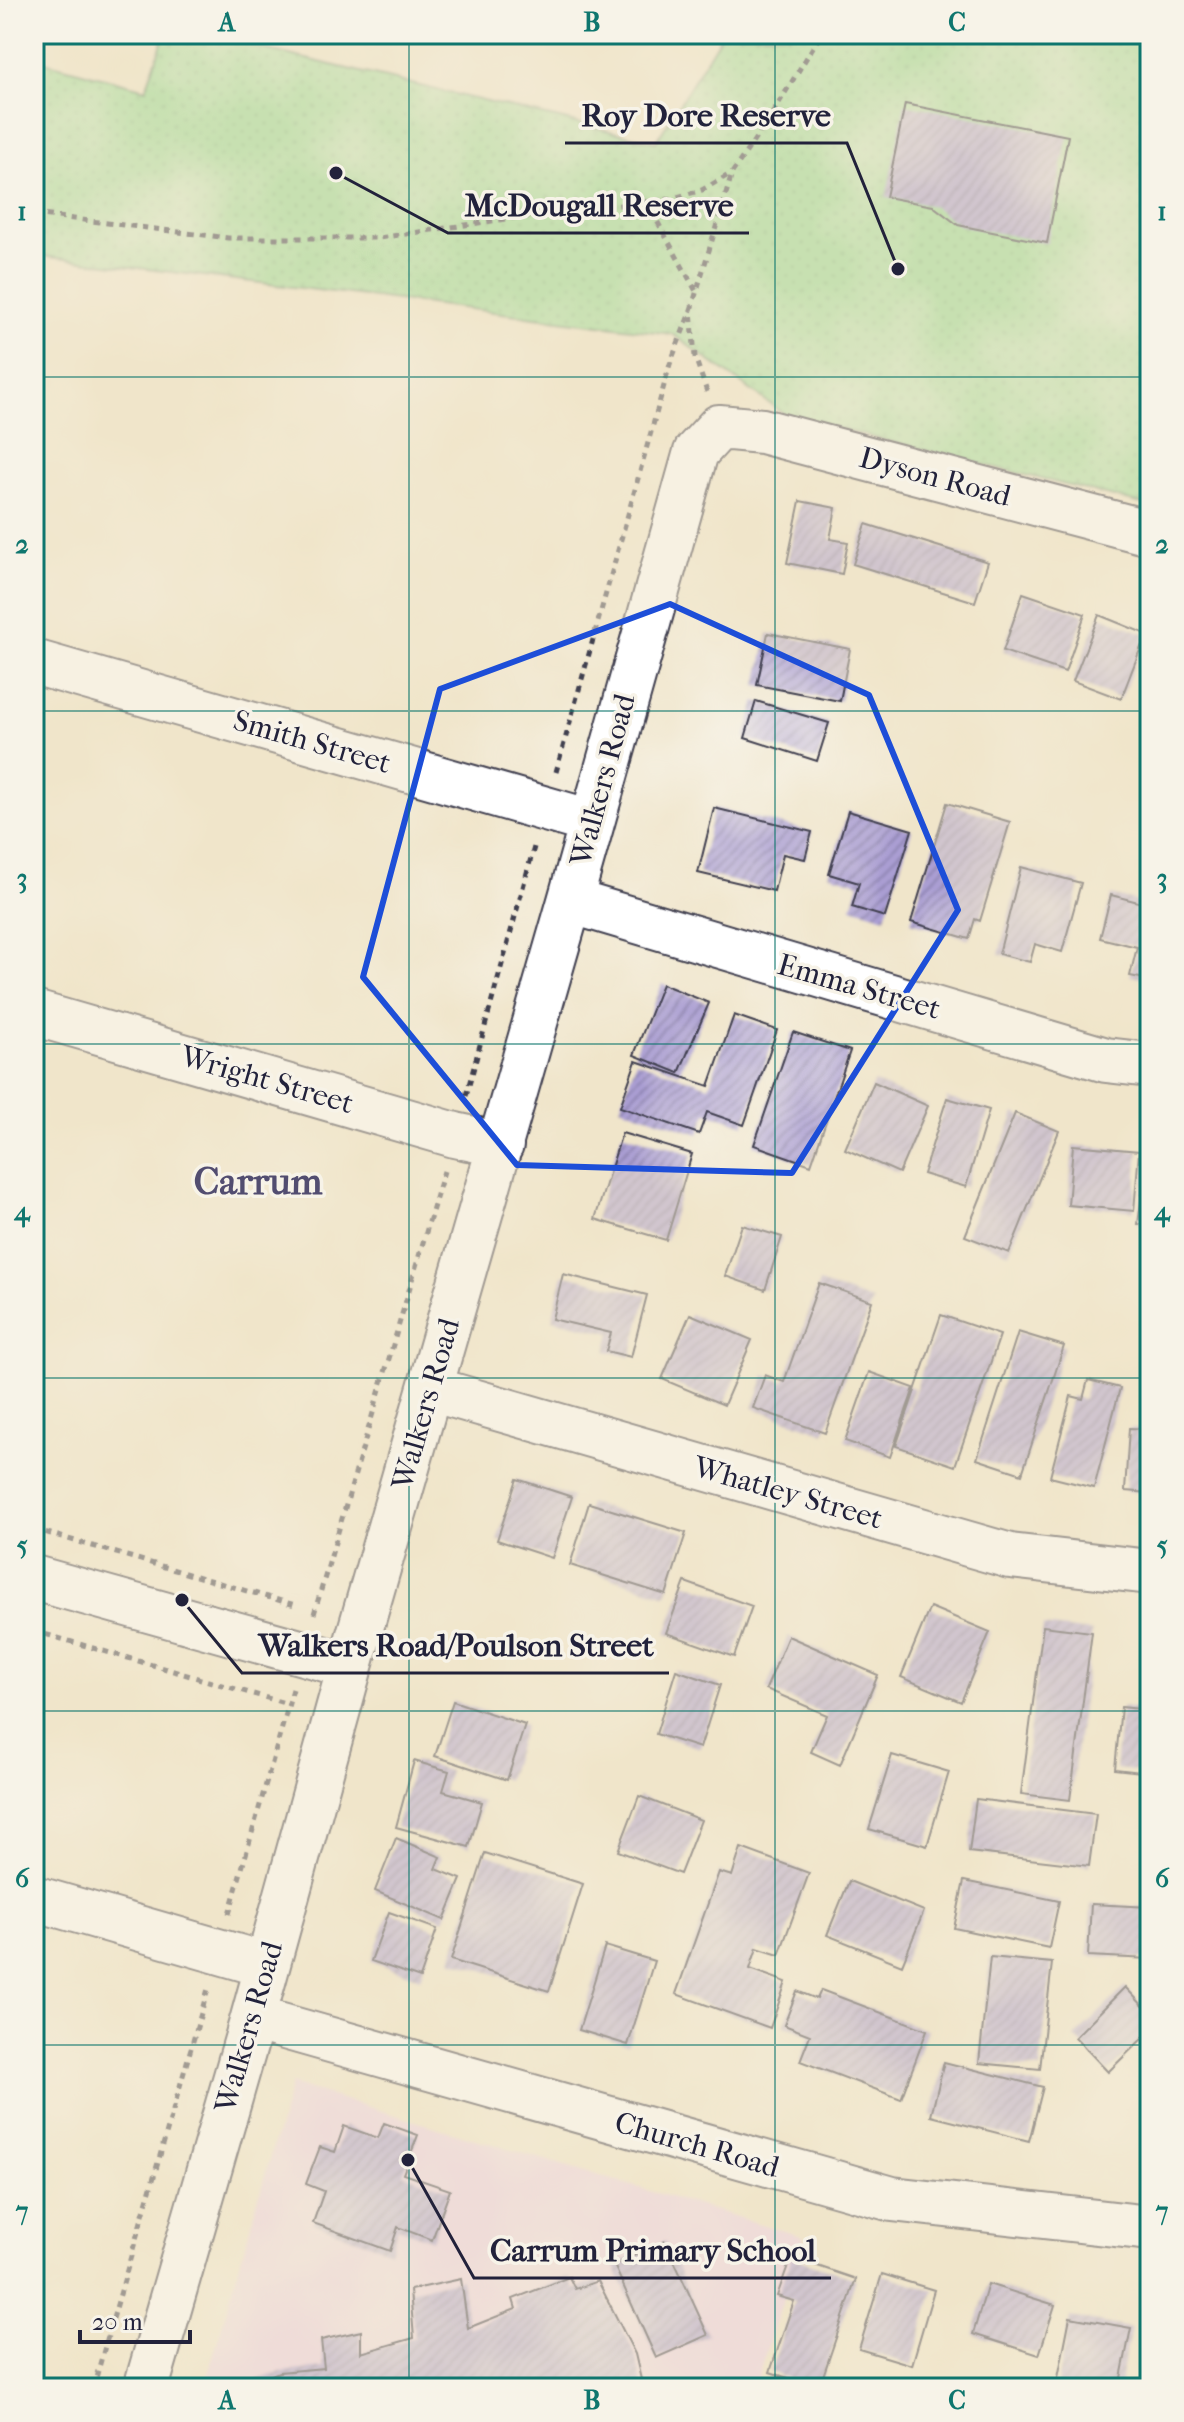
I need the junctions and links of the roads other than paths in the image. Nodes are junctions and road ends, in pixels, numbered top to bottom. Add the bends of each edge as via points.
1 (719, 427) joint
2 (1150, 533) edge
3 (34, 662) edge
4 (591, 822) junction
5 (570, 901) junction
6 (34, 1013) edge
7 (1150, 1065) edge
8 (501, 1145) junction
9 (431, 1389) junction
10 (1150, 1572) edge
11 (34, 1578) edge
12 (350, 1666) junction
13 (34, 1898) edge
14 (266, 1965) junction
15 (253, 2018) junction
16 (1150, 2228) edge
17 (146, 2388) edge

1 - 2 street, Dyson Road via 762,431
1 - 4 street, Walkers Road via 696,452
3 - 4 street, Smith Street
4 - 5 street, Walkers Road
5 - 7 street, Emma Street via 1106,1060
5 - 8 street, Walkers Road
6 - 8 street, Wright Street
8 - 9 street, Walkers Road
9 - 10 street, Whatley Street via 1010,1556
9 - 12 street, Walkers Road
11 - 12 street
12 - 14 street, Walkers Road
13 - 14 street
14 - 15 street, Walkers Road
15 - 16 street, Church Road via 892,2199
15 - 17 street, Walkers Road

